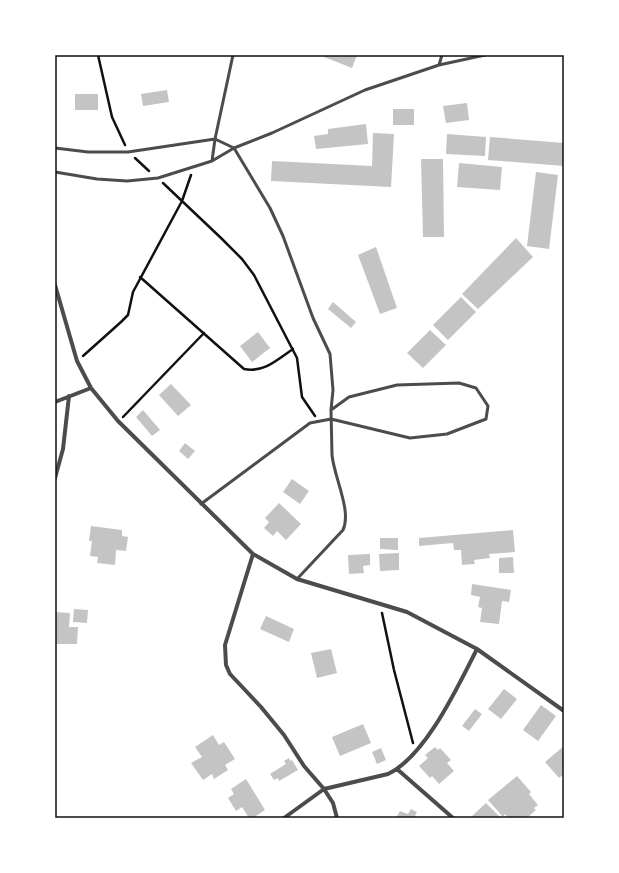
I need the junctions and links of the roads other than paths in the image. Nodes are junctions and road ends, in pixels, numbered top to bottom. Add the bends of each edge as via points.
1 (233, 55) edge
2 (442, 55) edge
3 (484, 55) edge
4 (439, 65) junction
5 (215, 139) junction
6 (55, 148) edge
7 (234, 148) junction
8 (212, 161) junction
9 (55, 172) edge
10 (55, 285) edge
11 (91, 388) junction
12 (69, 396) junction
13 (55, 402) edge
14 (331, 410) junction
15 (331, 419) junction
16 (55, 478) edge
17 (201, 504) junction
18 (253, 554) junction
19 (297, 579) junction
20 (477, 649) junction
21 (564, 711) edge
22 (397, 769) junction
23 (324, 789) junction
24 (284, 818) edge
25 (337, 818) edge
26 (453, 818) edge

1 - 5 lane
2 - 4 lane
3 - 4 lane
4 - 7 lane via 365,90
5 - 6 lane via 128,152 88,152
5 - 7 lane
5 - 8 lane
7 - 8 lane
7 - 14 lane via 270,208 283,236 312,318 330,354 333,390
8 - 9 lane via 158,178 97,179
10 - 11 street via 77,361
11 - 12 street
11 - 17 street via 118,421
12 - 13 street
12 - 16 street via 63,449
14 - 15 lane
14 - 15 lane via 349,397 397,385 459,383 476,388 488,406 486,420 447,434 410,438
15 - 17 lane via 310,423
15 - 19 lane via 333,467 346,523 343,530
17 - 18 street
18 - 19 street
18 - 23 street via 225,645 226,665 230,674 284,735 304,766
19 - 20 street via 407,612
20 - 21 street
20 - 22 street via 416,753
22 - 23 street via 360,782
22 - 26 street
23 - 24 street
23 - 25 street via 333,804

